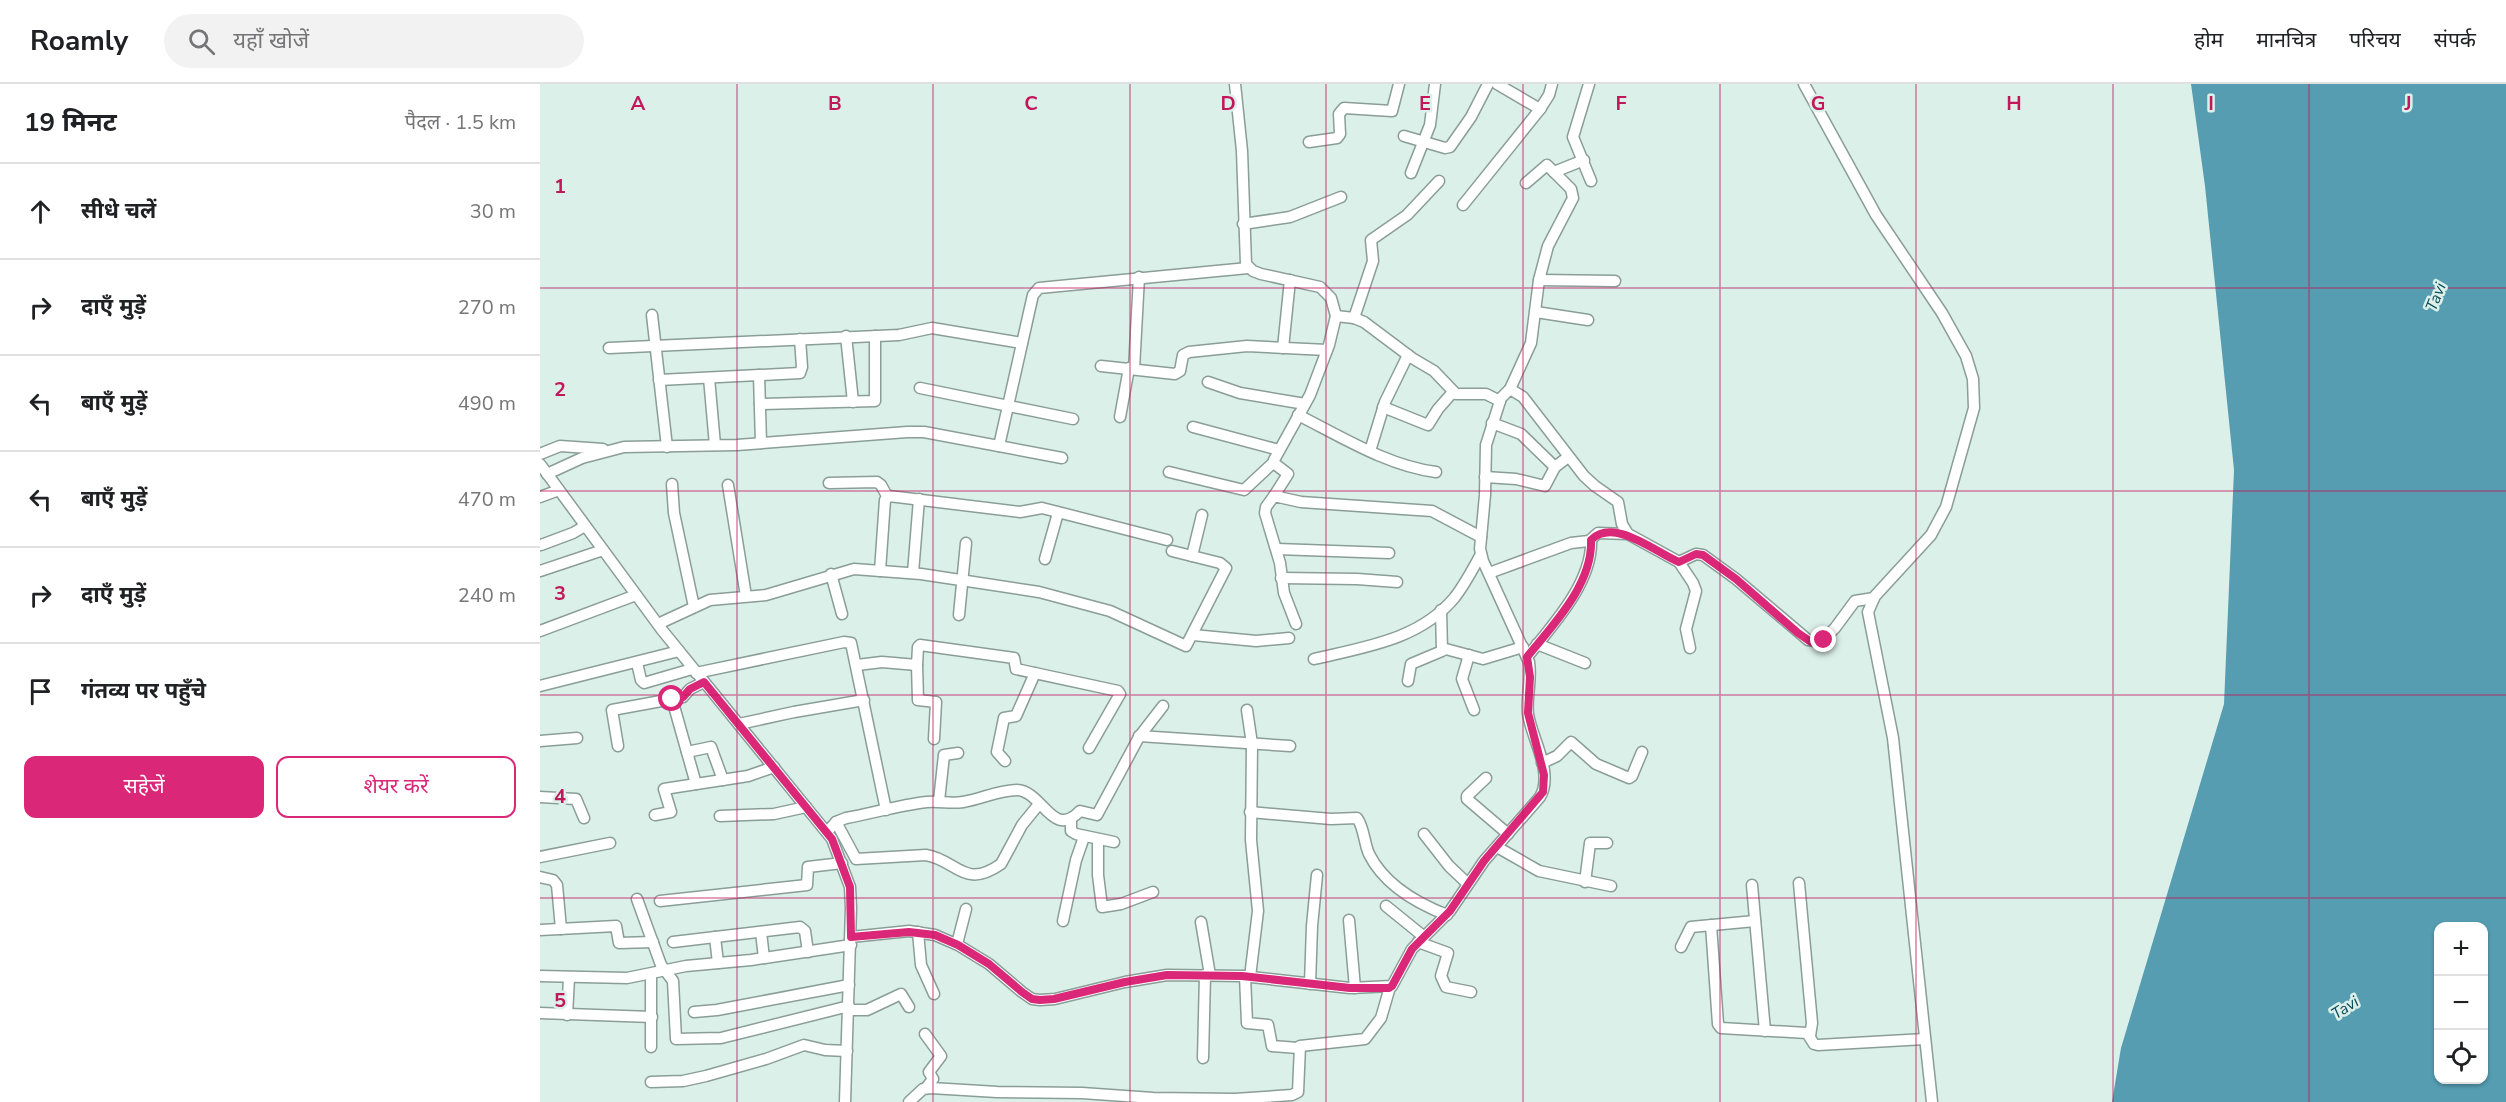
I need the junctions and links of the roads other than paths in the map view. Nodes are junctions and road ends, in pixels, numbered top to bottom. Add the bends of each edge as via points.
1 (1235, 84) edge
2 (1399, 84) edge
3 (1435, 84) edge
4 (1488, 84) edge
5 (1497, 84) edge
6 (1552, 84) edge
7 (1589, 84) edge
8 (1804, 84) edge
9 (1541, 108) junction
10 (1404, 136) dead end
11 (1309, 142) dead end
12 (1425, 142) junction
13 (1584, 159) junction
14 (1554, 172) junction
15 (1412, 173) dead end
16 (1439, 181) dead end
17 (1592, 181) dead end
18 (1526, 183) dead end
19 (1341, 197) dead end
20 (1463, 205) dead end
21 (1243, 224) junction
22 (1248, 268) junction
23 (1139, 277) junction
24 (1290, 280) junction
25 (1539, 280) junction
26 (1615, 281) dead end
27 (1536, 312) junction
28 (652, 315) dead end
29 (1336, 316) junction
30 (1354, 318) junction
31 (1588, 320) dead end
32 (846, 336) junction
33 (875, 336) junction
34 (800, 339) junction
35 (1022, 343) junction
36 (656, 346) junction
37 (609, 348) dead end
38 (1283, 348) junction
39 (1328, 350) junction
40 (1408, 355) junction
41 (1101, 366) dead end
42 (1132, 369) junction
43 (759, 375) junction
44 (709, 378) junction
45 (659, 380) junction
46 (1208, 382) dead end
47 (920, 388) dead end
48 (1510, 389) junction
49 (1453, 392) junction
50 (1500, 401) junction
51 (853, 402) junction
52 (760, 404) junction
53 (1008, 404) junction
54 (1305, 404) junction
55 (1383, 407) junction
56 (1298, 415) junction
57 (1120, 417) dead end
58 (1073, 419) dead end
59 (1492, 423) junction
60 (1193, 427) dead end
61 (761, 443) junction
62 (716, 446) junction
63 (999, 446) junction
64 (667, 447) junction
65 (610, 449) junction
66 (1279, 450) junction
67 (1370, 451) junction
68 (541, 457) edge
69 (1568, 457) junction
70 (1062, 458) dead end
71 (1274, 462) junction
72 (1555, 467) junction
73 (1169, 471) dead end
74 (552, 472) junction
75 (1436, 472) dead end
76 (1485, 477) junction
77 (829, 483) dead end
78 (672, 484) dead end
79 (728, 485) dead end
80 (559, 490) junction
81 (887, 496) junction
82 (1274, 496) junction
83 (540, 497) edge
84 (919, 499) junction
85 (1058, 513) junction
86 (1202, 515) dead end
87 (585, 525) junction
88 (1628, 534) junction
89 (1481, 537) junction
90 (1591, 540) junction
91 (966, 543) dead end
92 (541, 545) edge
93 (1277, 549) junction
94 (603, 550) junction
95 (1389, 553) dead end
96 (1482, 554) junction
97 (1192, 556) junction
98 (1045, 559) dead end
99 (1679, 562) junction
100 (540, 571) edge
101 (880, 571) junction
102 (913, 573) junction
103 (1489, 573) junction
104 (831, 574) junction
105 (1281, 578) junction
106 (964, 579) junction
107 (1397, 582) dead end
108 (636, 595) junction
109 (746, 596) junction
110 (1874, 598) junction
111 (694, 607) junction
112 (1441, 610) junction
113 (842, 614) dead end
114 (959, 615) dead end
115 (662, 622) junction
116 (1296, 624) dead end
117 (540, 630) edge
118 (1193, 635) junction
119 (1289, 638) dead end
120 (1537, 644) junction
121 (1442, 648) junction
122 (1690, 648) dead end
123 (679, 651) junction
124 (1525, 652) junction
125 (1469, 655) junction
126 (1314, 659) dead end
127 (637, 663) junction
128 (1585, 663) dead end
129 (857, 665) junction
130 (917, 665) junction
131 (700, 673) junction
132 (1035, 673) junction
133 (1408, 681) dead end
134 (540, 686) edge
135 (672, 699) junction
136 (864, 700) junction
137 (1162, 706) dead end
138 (1247, 710) dead end
139 (1474, 710) dead end
140 (744, 723) junction
141 (1139, 736) junction
142 (577, 738) dead end
143 (934, 739) dead end
144 (540, 741) edge
145 (1252, 744) junction
146 (618, 746) dead end
147 (1290, 746) dead end
148 (1089, 748) dead end
149 (687, 752) junction
150 (958, 753) dead end
151 (1642, 753) dead end
152 (1005, 761) dead end
153 (1542, 763) junction
154 (774, 767) junction
155 (1486, 778) dead end
156 (723, 780) junction
157 (696, 784) junction
158 (540, 797) edge
159 (939, 801) junction
160 (1040, 804) junction
161 (806, 807) junction
162 (886, 810) junction
163 (1250, 812) junction
164 (655, 815) dead end
165 (720, 816) dead end
166 (584, 818) dead end
167 (1071, 820) junction
168 (831, 827) junction
169 (1424, 834) dead end
170 (1508, 834) junction
171 (1084, 837) junction
172 (1098, 840) junction
173 (1114, 842) dead end
174 (610, 843) dead end
175 (1607, 843) dead end
176 (1497, 847) junction
177 (540, 857) edge
178 (842, 863) junction
179 (1317, 875) dead end
180 (540, 877) edge
181 (1585, 882) junction
182 (1799, 883) dead end
183 (1468, 884) junction
184 (1752, 885) dead end
185 (1611, 886) dead end
186 (1154, 892) dead end
187 (638, 899) dead end
188 (660, 901) dead end
189 (1386, 906) dead end
190 (966, 909) dead end
191 (1447, 915) junction
192 (1349, 920) dead end
193 (1063, 921) dead end
194 (1755, 921) junction
195 (1201, 922) dead end
196 (1711, 925) junction
197 (561, 929) junction
198 (540, 930) edge
199 (760, 932) junction
200 (918, 932) junction
201 (715, 937) junction
202 (854, 939) junction
203 (1421, 939) junction
204 (653, 942) junction
205 (673, 942) dead end
206 (957, 944) junction
207 (1681, 947) dead end
208 (808, 952) junction
209 (764, 958) junction
210 (718, 963) junction
211 (666, 971) junction
212 (651, 975) junction
213 (1208, 975) junction
214 (540, 976) edge
215 (1247, 977) junction
216 (569, 978) junction
217 (1310, 984) junction
218 (849, 985) junction
219 (1390, 987) junction
220 (1355, 988) junction
221 (1471, 992) dead end
222 (934, 994) dead end
223 (909, 1007) dead end
224 (852, 1009) junction
225 (694, 1012) dead end
226 (540, 1013) edge
227 (567, 1015) junction
228 (651, 1017) junction
229 (1765, 1031) junction
230 (925, 1034) dead end
231 (1810, 1036) junction
232 (1925, 1040) junction
233 (651, 1047) dead end
234 (1298, 1048) junction
235 (847, 1051) junction
236 (1203, 1058) dead end
237 (657, 1082) dead end
238 (926, 1088) junction
239 (1286, 1099) edge
240 (845, 1102) edge
241 (909, 1102) edge
242 (1932, 1102) edge

1 - 21 street via 1242,151
2 - 11 street via 1392,111 1344,108 1337,138
3 - 12 street via 1433,115
4 - 12 street via 1450,147
5 - 9 street
6 - 9 street
7 - 13 street via 1573,137
8 - 110 street via 1876,215 1942,313 1966,356 1973,379 1974,408 1943,515
9 - 20 street
10 - 12 street
12 - 15 street
13 - 14 street
13 - 17 street
14 - 18 street via 1546,165
14 - 25 street via 1573,198 1552,234
16 - 30 street via 1407,215 1371,240 1373,261
19 - 21 street via 1290,217
21 - 22 street
22 - 23 street
22 - 24 street
23 - 35 street via 1039,288
23 - 42 street
24 - 29 street via 1320,287 1330,298
24 - 38 street
25 - 26 street
25 - 27 street
27 - 31 street
27 - 48 street via 1531,343
28 - 36 street
29 - 30 street
29 - 39 street
30 - 40 street
32 - 33 street
32 - 34 street
32 - 51 street
33 - 35 street via 932,328
33 - 51 street via 876,399
34 - 36 street
34 - 43 street via 800,373
35 - 53 street
36 - 37 street
36 - 45 street
38 - 39 street
38 - 42 street via 1237,346 1190,352 1183,356 1175,374
39 - 54 street
40 - 49 street via 1434,371
40 - 55 street
41 - 42 street
42 - 57 street
43 - 44 street
43 - 52 street
44 - 45 street
44 - 62 street
45 - 64 street
46 - 54 street via 1240,393
47 - 53 street
48 - 50 street
48 - 69 street via 1523,397
49 - 50 street via 1486,394
49 - 55 street via 1428,425
50 - 59 street
51 - 52 street
52 - 61 street
53 - 58 street
53 - 63 street
54 - 56 street
55 - 67 street
56 - 66 street
56 - 67 street
59 - 72 street via 1521,434
59 - 76 street via 1486,445
60 - 66 street
61 - 62 street
61 - 63 street via 924,432
62 - 64 street
63 - 70 street
64 - 65 street
65 - 68 street via 560,446
65 - 74 street
66 - 71 street
67 - 75 street via 1412,468
68 - 74 street
69 - 72 street
69 - 88 street via 1591,483 1618,502
71 - 73 street via 1244,490
71 - 82 street via 1288,474
72 - 76 street via 1545,486
74 - 80 street
76 - 89 street
77 - 81 street via 877,482
78 - 111 street via 674,513
79 - 109 street
80 - 83 street
80 - 87 street
81 - 84 street
81 - 101 street
82 - 89 street via 1302,502 1432,511
82 - 93 street via 1265,513
84 - 85 street via 1020,512 1041,508
84 - 102 street
85 - 97 street via 1169,545
85 - 98 street
86 - 97 street
87 - 92 street
87 - 94 street
88 - 90 street via 1601,532
88 - 99 street
89 - 96 street
90 - 103 street via 1571,543
90 - 120 street via 1591,556 1581,582
91 - 106 street
93 - 95 street
93 - 105 street
94 - 100 street
94 - 108 street
96 - 103 street
96 - 112 street via 1462,587
97 - 118 street via 1226,567
99 - 110 street via 1703,555 1811,642 1824,640 1855,601
99 - 122 street via 1696,591 1686,629
101 - 102 street
101 - 104 street via 854,569
102 - 106 street
103 - 124 street
104 - 109 street via 772,593
104 - 113 street
105 - 107 street
105 - 116 street
106 - 114 street
106 - 118 street via 1094,606 1184,645
108 - 115 street
108 - 117 street
109 - 111 street via 710,600
110 - 232 street via 1869,618 1893,738
111 - 115 street
112 - 121 street
112 - 126 street via 1402,637
115 - 123 street
118 - 119 street via 1256,641
120 - 124 street
120 - 128 street
121 - 125 street
121 - 133 street via 1411,664
123 - 127 street
123 - 131 street
124 - 125 street via 1487,658
124 - 153 street via 1530,677 1528,713
125 - 139 street via 1462,679
127 - 131 street via 644,683
127 - 134 street
129 - 130 street
129 - 131 street via 848,642
129 - 136 street
130 - 132 street via 920,645 1014,658 1016,669
130 - 143 street via 918,700 936,702
131 - 135 street via 683,697
131 - 140 street
132 - 148 street via 1120,692
132 - 152 street via 1017,715 1004,718 997,752
135 - 146 street via 612,710
135 - 149 street
136 - 140 street
136 - 162 street
137 - 141 street
138 - 145 street
140 - 154 street
141 - 145 street
141 - 167 street via 1098,814 1080,811
142 - 144 street
145 - 147 street
145 - 163 street
149 - 156 street via 711,747
149 - 157 street
150 - 159 street via 944,754
151 - 153 street via 1629,778 1596,764 1571,742 1557,756
153 - 170 street via 1543,792
154 - 156 street
154 - 161 street
155 - 170 street via 1467,799
156 - 157 street
157 - 164 street via 664,789 671,812
158 - 166 street via 576,799
159 - 160 street via 960,803 1018,790 1033,795
159 - 162 street
160 - 167 street via 1054,816
160 - 168 street via 1022,825 1001,864 973,875 926,855 856,859
161 - 165 street via 774,814
161 - 168 street
162 - 168 street
163 - 191 street via 1357,818 1369,854 1381,874 1419,902
163 - 215 street via 1258,911
167 - 171 street via 1072,833
168 - 178 street
169 - 183 street
170 - 176 street
171 - 172 street
171 - 193 street
172 - 173 street
172 - 186 street via 1102,907
174 - 177 street
175 - 181 street via 1590,843
176 - 181 street via 1539,872
176 - 183 street
178 - 188 street via 808,867 807,885
178 - 202 street via 850,887
179 - 217 street
180 - 197 street via 557,885
181 - 185 street
182 - 231 street
183 - 191 street
184 - 194 street
187 - 204 street
189 - 203 street
190 - 206 street
191 - 203 street
192 - 220 street
194 - 196 street
194 - 229 street
195 - 213 street
196 - 207 street via 1689,928
196 - 229 street via 1719,1026
197 - 198 street
197 - 204 street via 616,926 619,943
199 - 201 street
199 - 208 street via 802,927
199 - 209 street
200 - 202 street
200 - 206 street
200 - 222 street via 921,965
201 - 205 street
201 - 210 street
202 - 208 street
202 - 218 street
203 - 219 street
203 - 221 street via 1448,953 1441,976 1446,987
204 - 211 street
206 - 213 street via 1032,999 1054,999 1167,975
208 - 209 street
209 - 210 street
210 - 211 street
211 - 212 street
211 - 224 street via 673,981 674,1036 678,1040 722,1038
212 - 216 street
212 - 228 street
213 - 215 street
213 - 236 street
214 - 216 street
215 - 217 street
215 - 234 street via 1247,1023 1267,1024 1274,1047
216 - 227 street
217 - 220 street
218 - 224 street
218 - 225 street
219 - 220 street
219 - 234 street via 1381,1018 1365,1039
223 - 224 street via 901,994 871,1009
224 - 235 street
226 - 227 street
227 - 228 street
228 - 233 street
229 - 231 street
230 - 238 street via 941,1056 929,1072 933,1079
231 - 232 street via 1814,1044 1820,1045
232 - 242 street
234 - 239 street via 1298,1092
235 - 237 street via 804,1045 706,1076
235 - 240 street
238 - 239 street via 1153,1098
238 - 241 street

